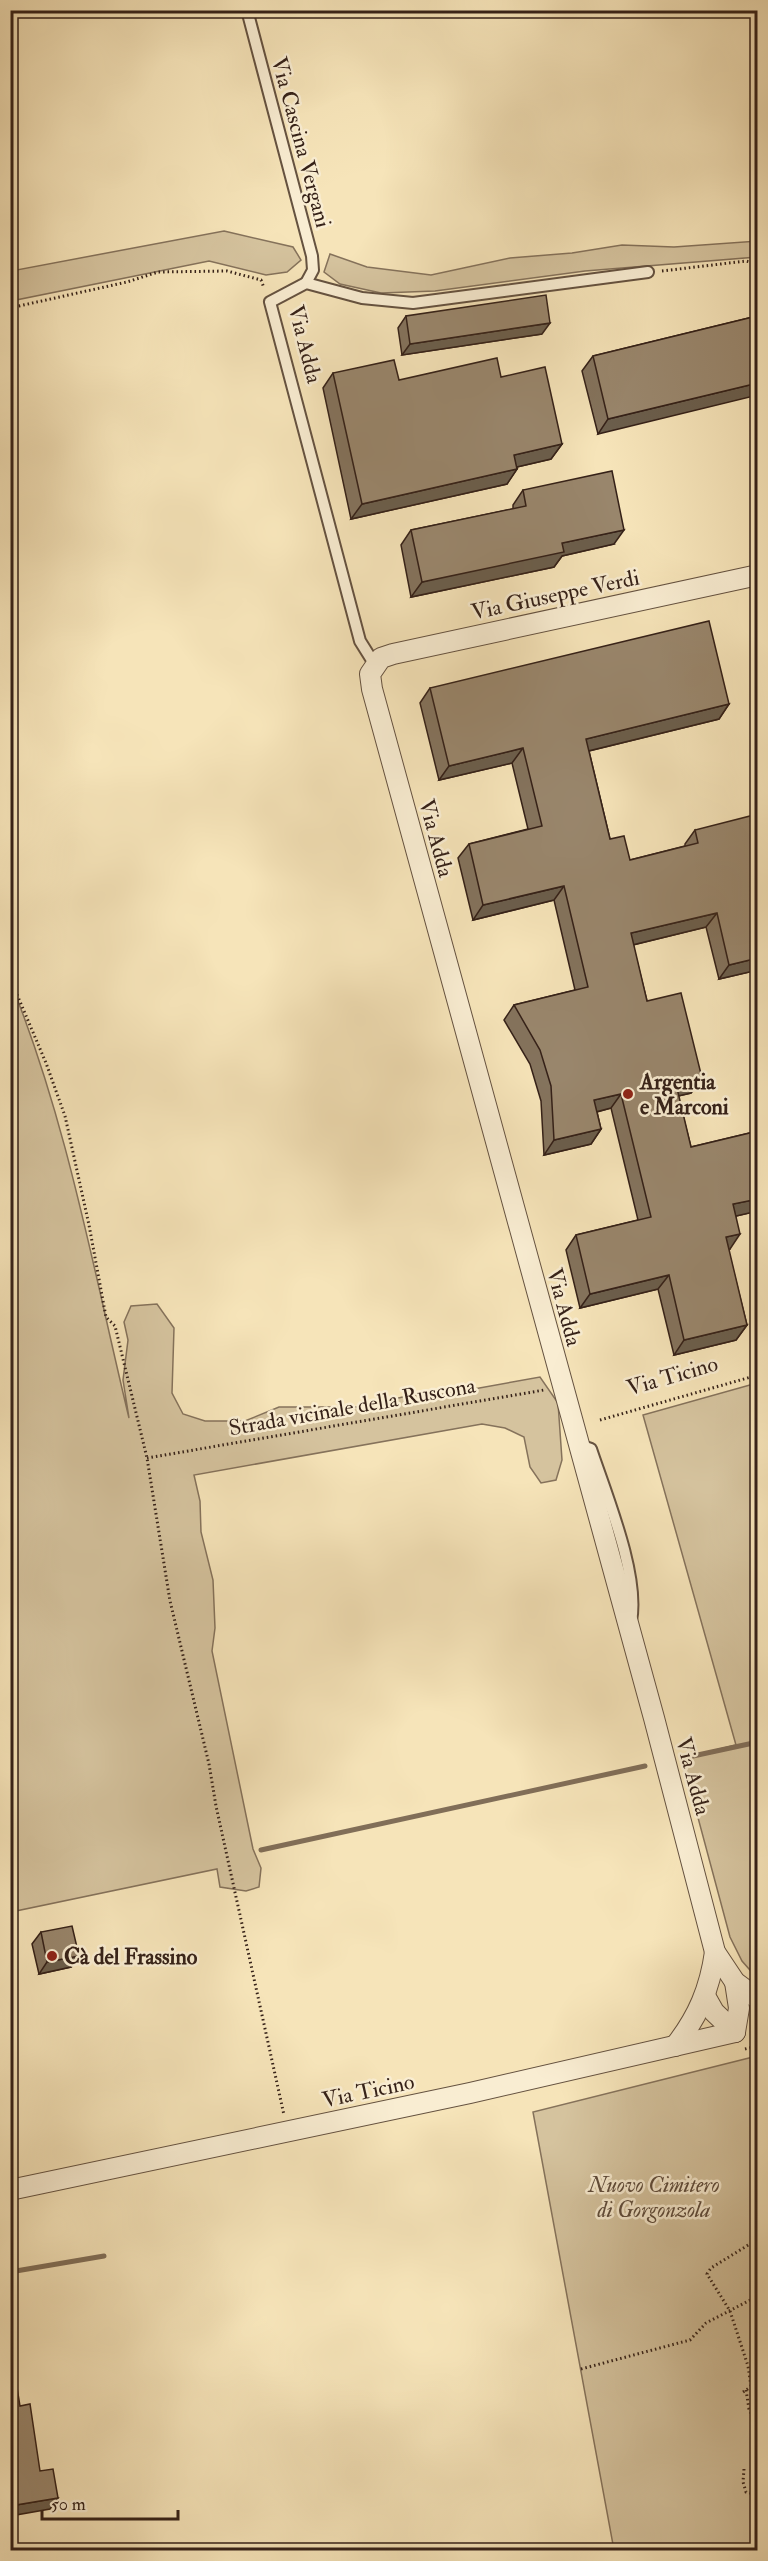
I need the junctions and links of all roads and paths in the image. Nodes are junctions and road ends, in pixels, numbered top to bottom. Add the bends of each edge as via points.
1 (247, 10) edge
2 (758, 264) edge
3 (648, 272) joint
4 (306, 283) junction
5 (270, 302) junction
6 (10, 308) edge
7 (758, 575) edge
8 (373, 669) junction
9 (10, 978) edge
10 (758, 1375) edge
11 (562, 1387) junction
12 (600, 1420) dead end
13 (147, 1458) junction
14 (715, 1952) junction
15 (735, 1982) junction
16 (705, 1996) junction
17 (758, 1998) edge
18 (735, 2032) junction
19 (675, 2046) junction
20 (288, 2131) junction
21 (10, 2190) edge
22 (758, 2239) edge
23 (758, 2296) edge
24 (730, 2311) junction
25 (581, 2369) dead end
26 (758, 2382) edge
27 (751, 2386) junction
28 (758, 2427) edge
29 (744, 2469) dead end
30 (758, 2495) edge

1 - 4 lane, Via Cascina Vergani via 312,256 314,270
2 - 3 path via 746,261
3 - 4 lane, Via Adda via 413,303 362,298
4 - 5 lane, Via Adda
5 - 6 path via 261,280 227,271 158,272
5 - 8 lane, Via Adda via 360,641
7 - 8 street, Via Giuseppe Verdi via 393,654 381,658
8 - 11 street, Via Adda via 372,689
9 - 13 path via 65,1116 106,1317 115,1326
10 - 12 path, Via Ticino
11 - 13 path, Strada vicinale della Ruscona
11 - 14 street, Via Adda
13 - 20 path via 170,1601
14 - 15 street, Via Adda
14 - 16 street, Via Adda
15 - 17 street, Via Adda
15 - 18 street, Via Adda via 740,2008
16 - 18 street via 714,2012
16 - 19 street, Via Adda via 698,2014
18 - 19 street, Via Ticino
19 - 20 street, Via Ticino
20 - 21 street, Via Ticino
22 - 24 path via 708,2272
23 - 24 path
24 - 25 path via 706,2323 690,2340
24 - 27 path
26 - 27 path
27 - 28 path via 744,2391
29 - 30 path via 746,2492

